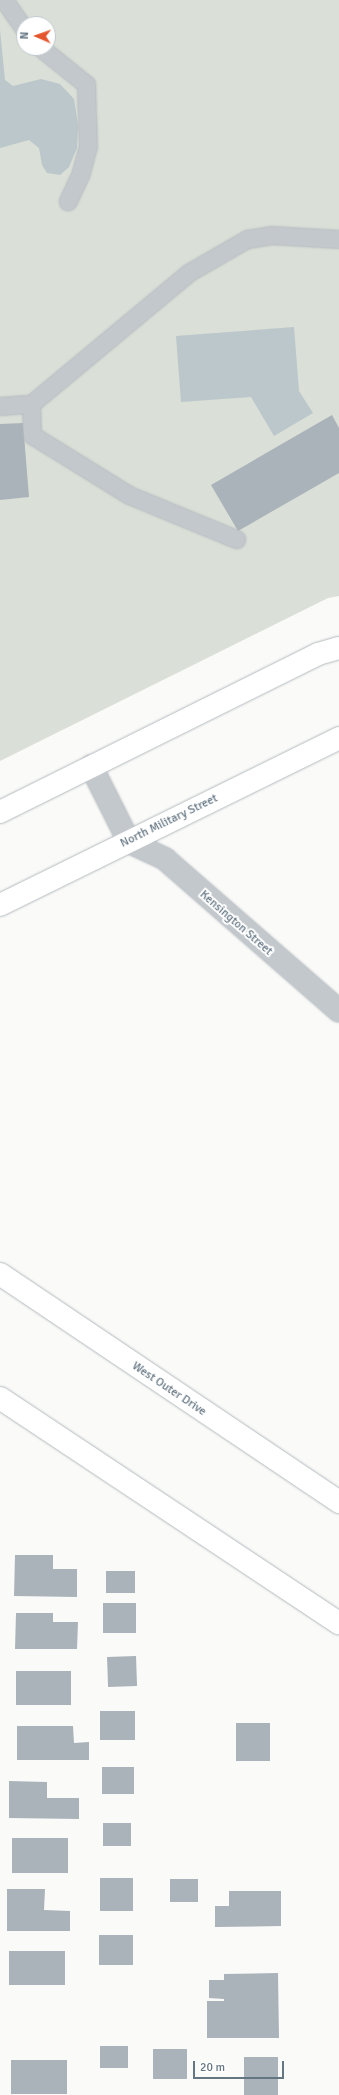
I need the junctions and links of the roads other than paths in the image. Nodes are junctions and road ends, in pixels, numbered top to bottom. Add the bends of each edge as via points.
1 (4, 0) edge
2 (16, 17) edge
3 (51, 56) edge
4 (68, 201) dead end
5 (339, 239) edge
6 (31, 404) junction
7 (0, 406) edge
8 (236, 538) dead end
9 (339, 648) edge
10 (339, 738) edge
11 (91, 766) junction
12 (0, 812) edge
13 (129, 842) junction
14 (0, 905) edge
15 (339, 1011) edge
16 (0, 1274) edge
17 (0, 1398) edge
18 (339, 1502) edge
19 (339, 1623) edge

1 - 2 lane
3 - 4 lane via 86,84 88,146 80,175
5 - 6 lane via 271,235 247,239 188,273
6 - 7 lane
6 - 8 lane via 32,435 129,495
9 - 11 main road via 318,654
10 - 13 main road, North Military Street
11 - 12 main road
11 - 13 street
13 - 14 main road, North Military Street
13 - 15 street, Kensington Street via 165,859
16 - 18 main road, West Outer Drive
17 - 19 main road

